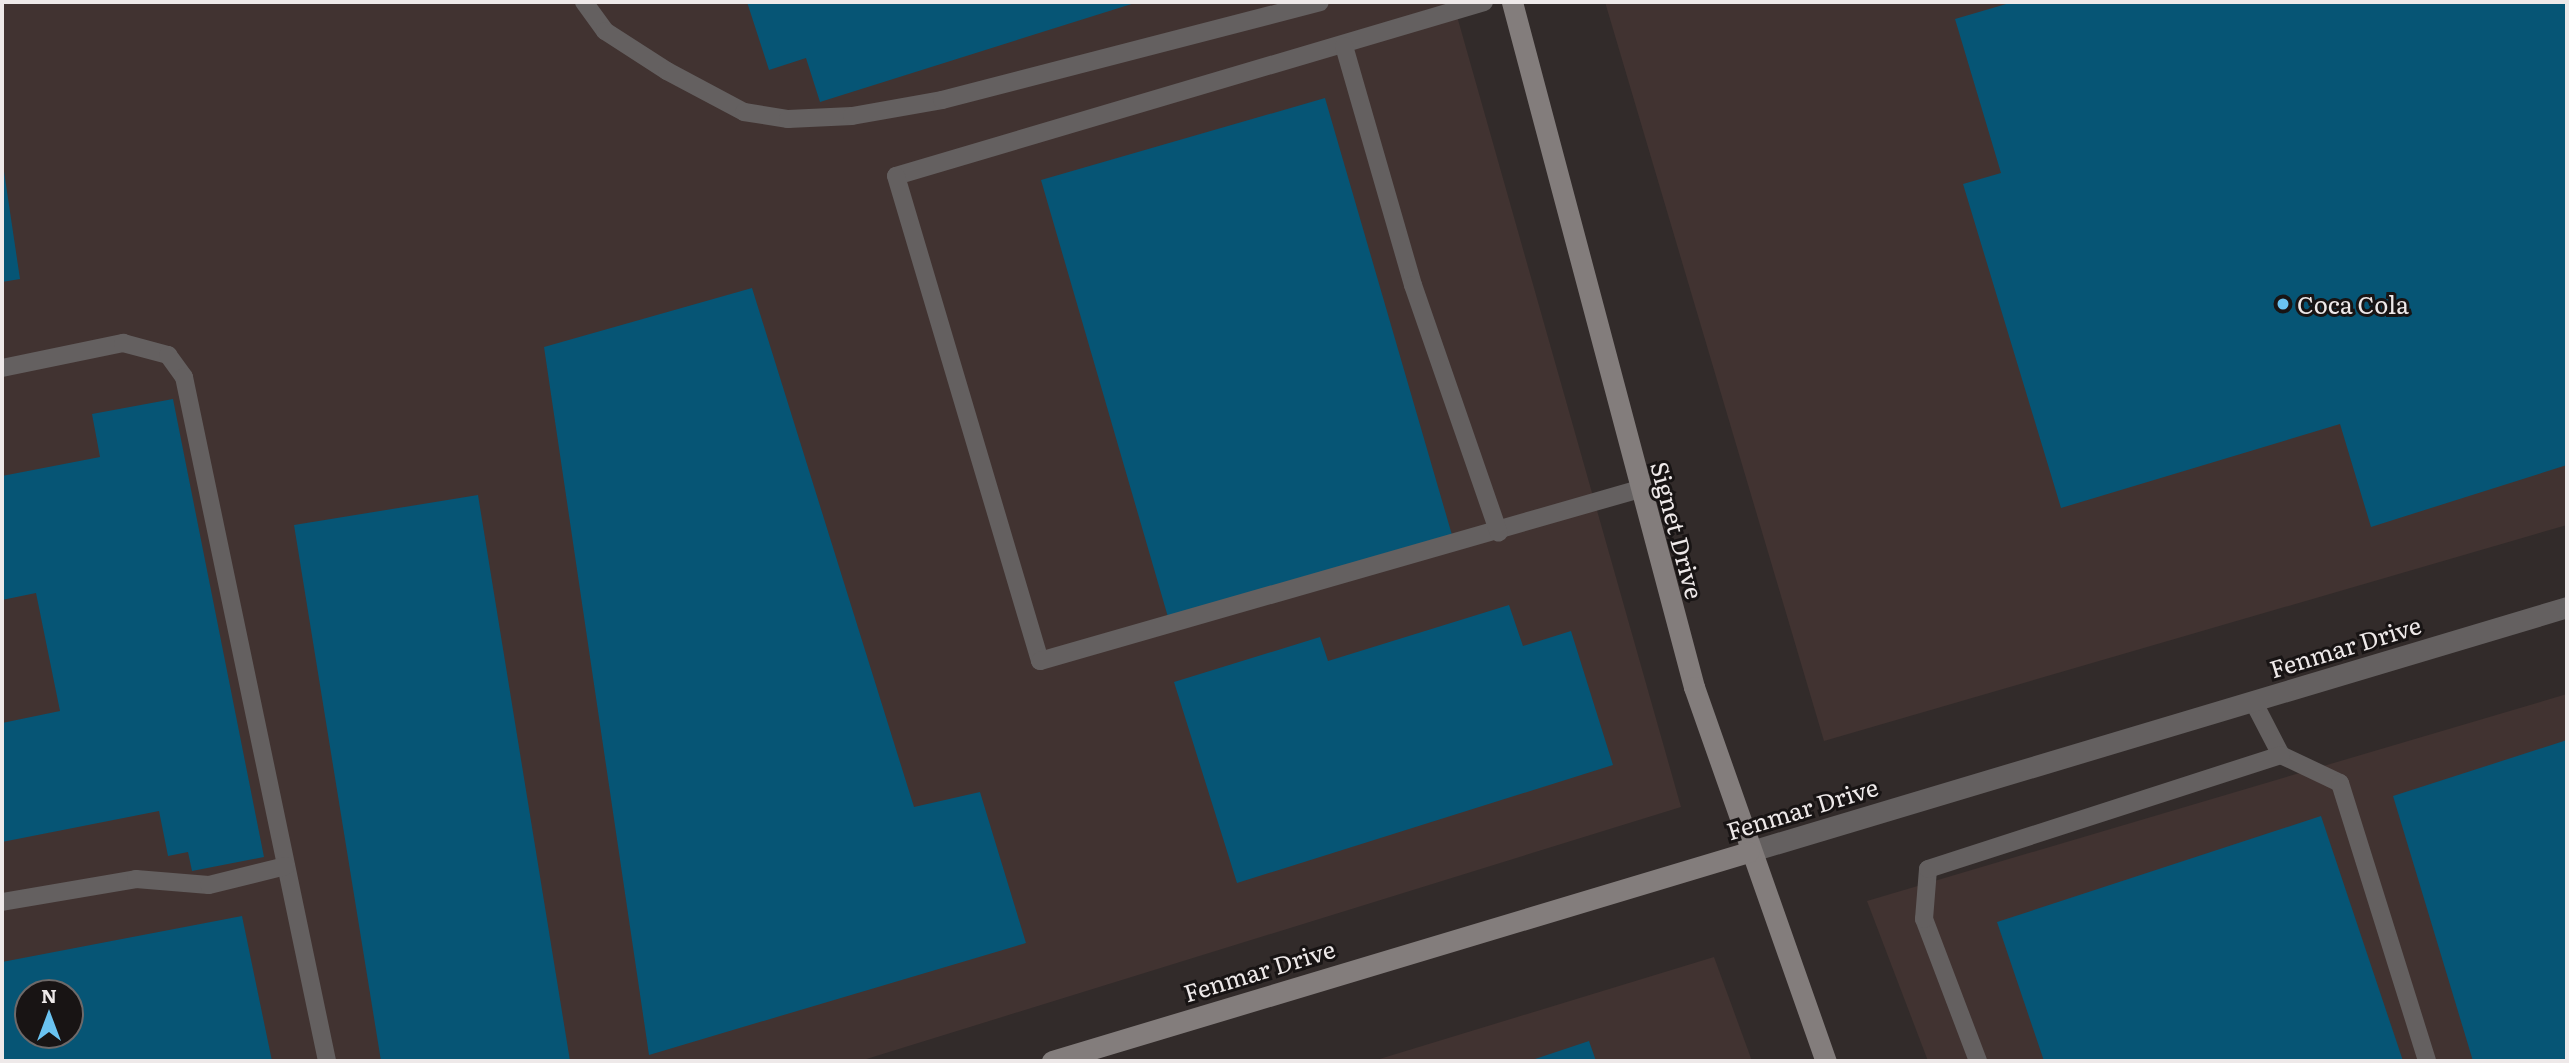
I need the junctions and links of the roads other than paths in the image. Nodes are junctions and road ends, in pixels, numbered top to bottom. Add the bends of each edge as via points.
1 (584, 2) edge
2 (1320, 2) edge
3 (1485, 2) edge
4 (1512, 2) edge
5 (1344, 46) junction
6 (2, 368) edge
7 (1640, 489) junction
8 (1499, 533) junction
9 (2567, 607) edge
10 (2253, 701) junction
11 (2281, 755) junction
12 (1748, 852) junction
13 (286, 866) junction
14 (2, 902) edge
15 (327, 1061) edge
16 (1052, 1061) edge
17 (1826, 1061) edge
18 (1978, 1061) edge
19 (2427, 1061) edge

1 - 2 lane via 605,31 667,71 744,112 788,119 852,116 942,100
3 - 5 lane
4 - 7 street, Signet Drive
5 - 8 lane via 1413,285
5 - 8 lane via 896,176 1040,661
6 - 13 lane via 123,343 168,355 184,377
7 - 8 lane
7 - 12 street, Signet Drive
9 - 10 street, Fenmar Drive
10 - 11 lane
10 - 12 street, Fenmar Drive
11 - 18 lane via 1928,869 1924,919
11 - 19 lane via 2340,783
12 - 16 street, Fenmar Drive
12 - 17 street, Signet Drive
13 - 14 lane via 209,885 135,879
13 - 15 lane

